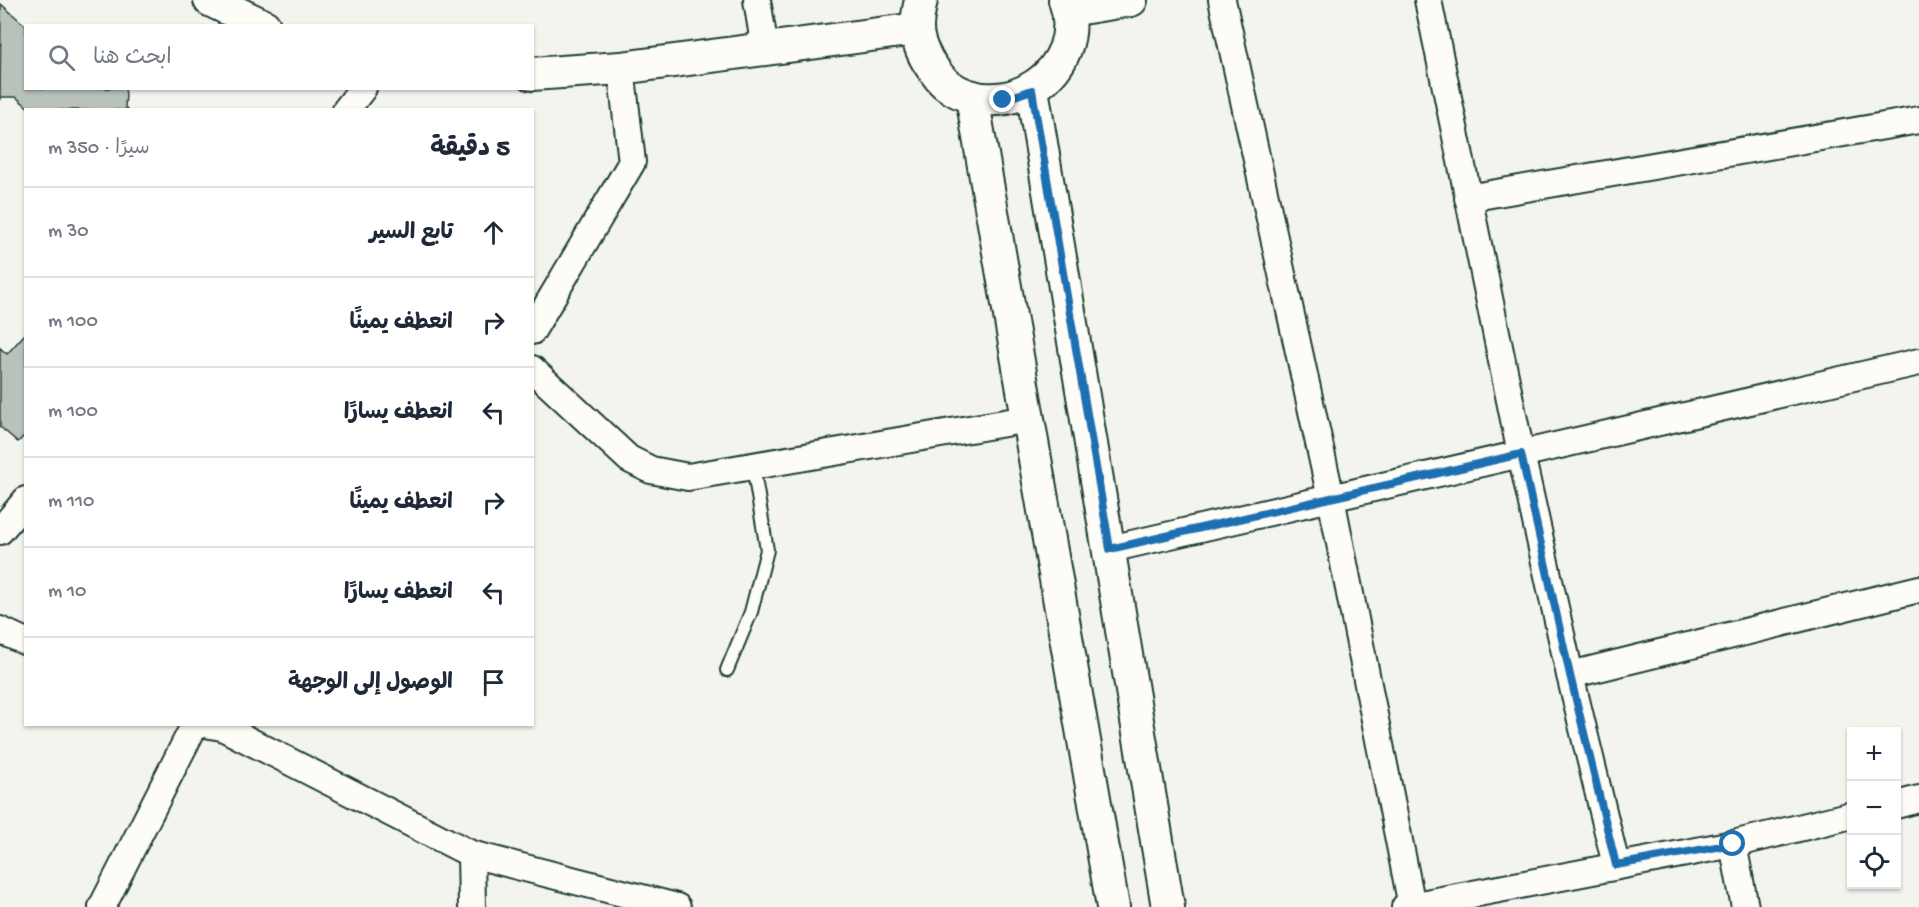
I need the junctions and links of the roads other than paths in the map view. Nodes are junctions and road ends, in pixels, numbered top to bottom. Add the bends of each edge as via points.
1 (210, 0) edge
2 (757, 0) edge
3 (1131, 0) edge
4 (1222, 0) edge
5 (1428, 0) edge
6 (1067, 5) edge
7 (919, 14) edge
8 (260, 24) edge
9 (765, 49) junction
10 (621, 68) junction
11 (534, 74) edge
12 (361, 90) edge
13 (1032, 90) junction
14 (972, 97) junction
15 (348, 108) edge
16 (1919, 120) edge
17 (1468, 198) junction
18 (534, 328) edge
19 (1919, 362) edge
20 (534, 371) edge
21 (1028, 420) junction
22 (1521, 454) junction
23 (753, 466) junction
24 (1331, 498) junction
25 (24, 502) edge
26 (0, 531) edge
27 (1110, 549) junction
28 (1919, 590) edge
29 (0, 630) edge
30 (24, 641) edge
31 (727, 670) dead end
32 (1570, 675) junction
33 (194, 726) edge
34 (219, 726) edge
35 (1919, 799) edge
36 (1901, 804) edge
37 (1847, 816) edge
38 (1733, 844) junction
39 (471, 854) junction
40 (1616, 865) junction
41 (102, 907) edge
42 (472, 907) edge
43 (677, 907) edge
44 (1113, 907) edge
45 (1168, 907) edge
46 (1409, 907) edge
47 (1745, 907) edge

1 - 8 street
2 - 9 street
3 - 6 street
4 - 24 street
5 - 17 street
6 - 13 street via 1068,41 1055,69
7 - 9 street
7 - 14 street via 925,59 945,84
9 - 10 street
10 - 11 street
10 - 18 street via 632,162
12 - 15 street
13 - 14 street via 1003,100
13 - 27 street
14 - 21 street
16 - 17 street
17 - 22 street
19 - 22 street
20 - 23 street via 629,459 651,470 688,477
21 - 23 street
21 - 44 street
22 - 24 street
22 - 32 street
23 - 31 lane via 767,550 751,612
24 - 27 street
24 - 46 street
25 - 26 street
27 - 45 street
28 - 32 street
29 - 30 street
32 - 40 street
33 - 41 street
34 - 39 street
35 - 36 street
37 - 38 street
38 - 40 street
38 - 47 street
39 - 42 street
39 - 43 street
40 - 46 street

